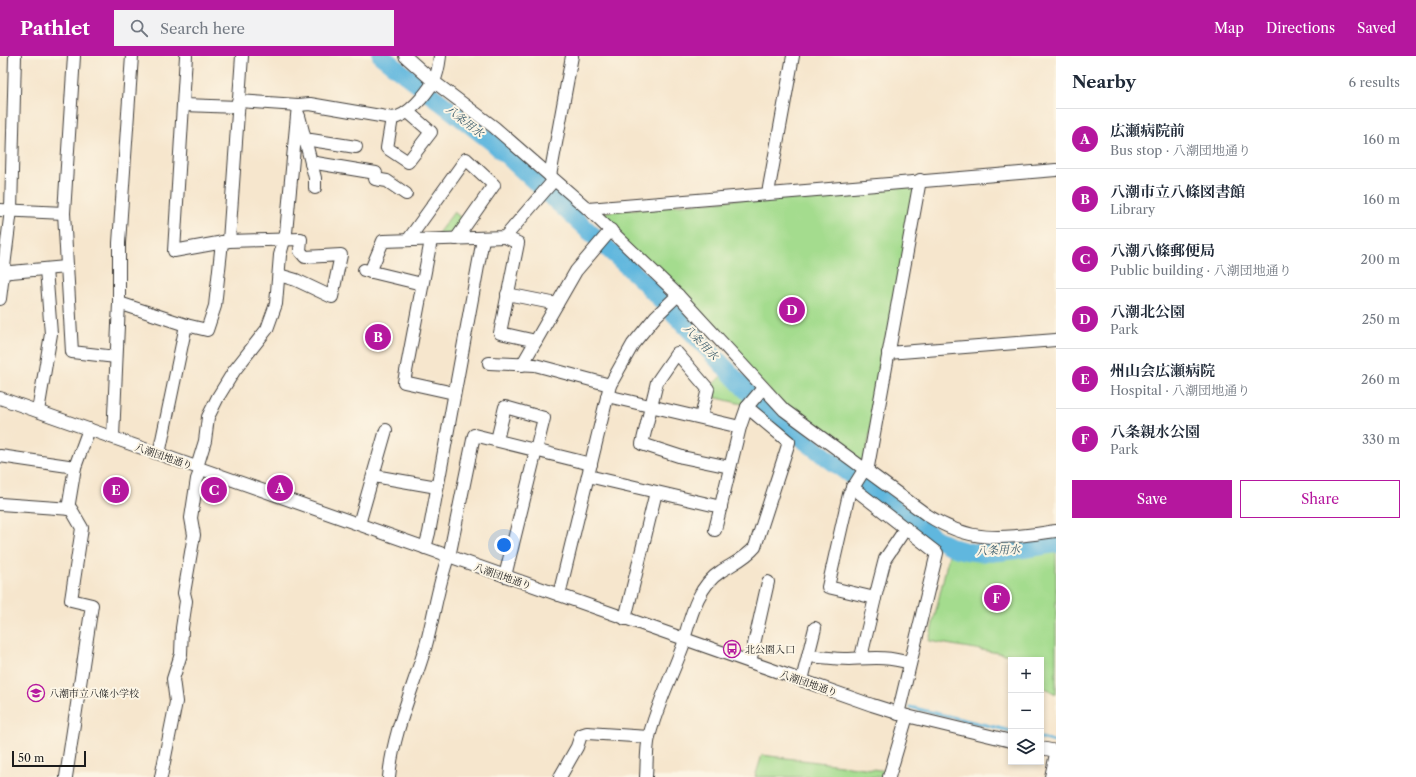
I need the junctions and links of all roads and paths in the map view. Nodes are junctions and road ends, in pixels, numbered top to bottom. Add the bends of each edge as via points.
1 (15, 56) edge
2 (74, 56) edge
3 (132, 56) edge
4 (186, 56) edge
5 (242, 56) edge
6 (405, 56) edge
7 (440, 56) edge
8 (572, 56) edge
9 (793, 56) edge
10 (433, 81) junction
11 (238, 104) junction
12 (184, 105) junction
13 (297, 106) junction
14 (408, 112) junction
15 (392, 118) junction
16 (306, 142) junction
17 (356, 148) dead end
18 (311, 164) junction
19 (1056, 170) edge
20 (552, 180) junction
21 (920, 180) junction
22 (315, 188) dead end
23 (768, 193) junction
24 (406, 194) dead end
25 (588, 209) junction
26 (5, 210) edge
27 (64, 213) junction
28 (608, 233) junction
29 (505, 237) junction
30 (456, 239) junction
31 (483, 239) junction
32 (408, 240) junction
33 (431, 240) junction
34 (284, 241) junction
35 (226, 242) junction
36 (66, 267) junction
37 (46, 269) junction
38 (2, 273) edge
39 (279, 275) junction
40 (422, 284) junction
41 (507, 294) junction
42 (675, 298) junction
43 (0, 299) edge
44 (118, 303) junction
45 (556, 304) junction
46 (186, 325) junction
47 (1056, 340) edge
48 (536, 341) junction
49 (888, 353) junction
50 (116, 357) junction
51 (489, 363) dead end
52 (522, 364) junction
53 (763, 388) junction
54 (609, 390) junction
55 (454, 393) junction
56 (0, 398) edge
57 (650, 406) junction
58 (747, 407) junction
59 (38, 411) junction
60 (701, 417) junction
61 (740, 427) junction
62 (89, 429) junction
63 (386, 430) dead end
64 (113, 437) junction
65 (497, 440) junction
66 (537, 451) junction
67 (159, 454) junction
68 (0, 456) edge
69 (591, 464) junction
70 (75, 467) junction
71 (730, 467) junction
72 (199, 468) junction
73 (865, 471) junction
74 (374, 476) junction
75 (588, 476) junction
76 (853, 486) junction
77 (437, 487) junction
78 (656, 492) junction
79 (0, 504) edge
80 (721, 507) junction
81 (68, 509) junction
82 (359, 524) junction
83 (906, 528) junction
84 (715, 530) dead end
85 (1056, 531) edge
86 (425, 548) junction
87 (448, 557) junction
88 (505, 576) junction
89 (768, 582) dead end
90 (559, 595) junction
91 (875, 598) junction
92 (625, 619) junction
93 (815, 628) dead end
94 (684, 639) junction
95 (808, 656) junction
96 (860, 657) junction
97 (750, 662) junction
98 (910, 663) junction
99 (802, 680) junction
100 (903, 715) junction
101 (649, 737) junction
102 (1008, 740) edge
103 (1044, 749) edge
104 (1056, 753) edge
105 (66, 777) edge
106 (161, 777) edge
107 (389, 777) edge
108 (560, 777) edge
109 (646, 777) edge
110 (889, 777) edge
111 (1051, 777) edge

1 - 26 street
2 - 27 street
3 - 44 street via 119,243
4 - 12 street
5 - 11 street
6 - 10 street
7 - 10 street
8 - 20 street
9 - 23 street
10 - 14 street
10 - 20 street via 494,127
11 - 12 street
11 - 13 street
11 - 35 street
12 - 35 street via 174,251
13 - 15 street via 310,104
13 - 16 street
13 - 34 street
14 - 15 street
14 - 15 street via 431,132 408,162 387,148
16 - 17 street via 311,140
16 - 18 street
18 - 22 street
18 - 24 street via 376,173 375,179 387,181
19 - 21 street
20 - 25 street
20 - 29 street
21 - 23 street
21 - 49 street
23 - 25 street
25 - 28 street
26 - 27 street
26 - 38 street
27 - 36 street
28 - 42 street
28 - 45 street via 576,271
29 - 31 street
29 - 41 street via 518,244
30 - 31 street
30 - 32 street via 494,185 466,159
30 - 33 street
31 - 55 street
32 - 33 street
32 - 40 street via 383,241 366,271
33 - 40 street
34 - 35 street
34 - 39 street
34 - 39 street via 301,239 300,251 305,257 341,255 332,297
35 - 46 street via 215,306 207,330
36 - 37 street
36 - 50 street via 72,352
37 - 38 street
37 - 59 street via 51,334
38 - 43 street
39 - 72 street via 276,304 267,329 234,371 208,417
40 - 55 street via 404,382
41 - 45 street
41 - 48 street via 500,333
42 - 53 street
42 - 54 street via 633,344
44 - 46 street
44 - 50 street
45 - 48 street
46 - 67 street
47 - 49 street
48 - 52 street
49 - 73 street
50 - 64 street
51 - 52 street
52 - 54 street via 535,365
53 - 58 street
53 - 73 street via 784,410
54 - 57 street
54 - 69 street
55 - 77 street
56 - 59 street, 八潮団地通り
57 - 60 street
57 - 60 street via 657,382 677,354 708,389
57 - 71 street via 642,444 682,457
58 - 61 street
58 - 94 street via 789,442 755,547 749,555 712,578 694,606
59 - 62 street, 八潮団地通り
60 - 61 street
61 - 71 street
62 - 64 street, 八潮団地通り
62 - 70 street
63 - 74 street
64 - 67 street, 八潮団地通り
65 - 66 street
65 - 66 street via 505,407 544,418
65 - 87 street via 474,435
66 - 69 street
66 - 88 street
67 - 72 street, 八潮団地通り
68 - 70 street
69 - 75 street
70 - 81 street
71 - 80 street
72 - 82 street, 八潮団地通り
72 - 106 street via 191,518 194,535 184,593 186,601 181,654 173,679 176,702
73 - 76 street
73 - 85 street via 927,516 957,531 992,538
74 - 77 street
74 - 82 street
75 - 78 street
75 - 90 street
76 - 83 street
76 - 91 street via 828,587
77 - 86 street
78 - 80 street
78 - 92 street
79 - 81 street
80 - 84 street
81 - 105 street via 71,509 82,528 71,600 92,605
82 - 86 street, 八潮団地通り
83 - 91 street via 885,559
83 - 98 street via 937,553
86 - 87 street, 八潮団地通り
87 - 88 street, 八潮団地通り
87 - 107 street via 426,645 402,716
88 - 90 street, 八潮団地通り
89 - 97 street
90 - 92 street, 八潮団地通り
91 - 96 street
92 - 94 street, 八潮団地通り
93 - 95 street
94 - 97 street, 八潮団地通り
94 - 101 street
95 - 96 street via 849,659
95 - 99 street
96 - 98 street via 891,657
97 - 99 street, 八潮団地通り
98 - 100 street
99 - 100 street, 八潮団地通り
100 - 102 street, 八潮団地通り
100 - 110 street
101 - 108 street via 587,733 581,735
101 - 109 street
103 - 104 street
104 - 111 street

